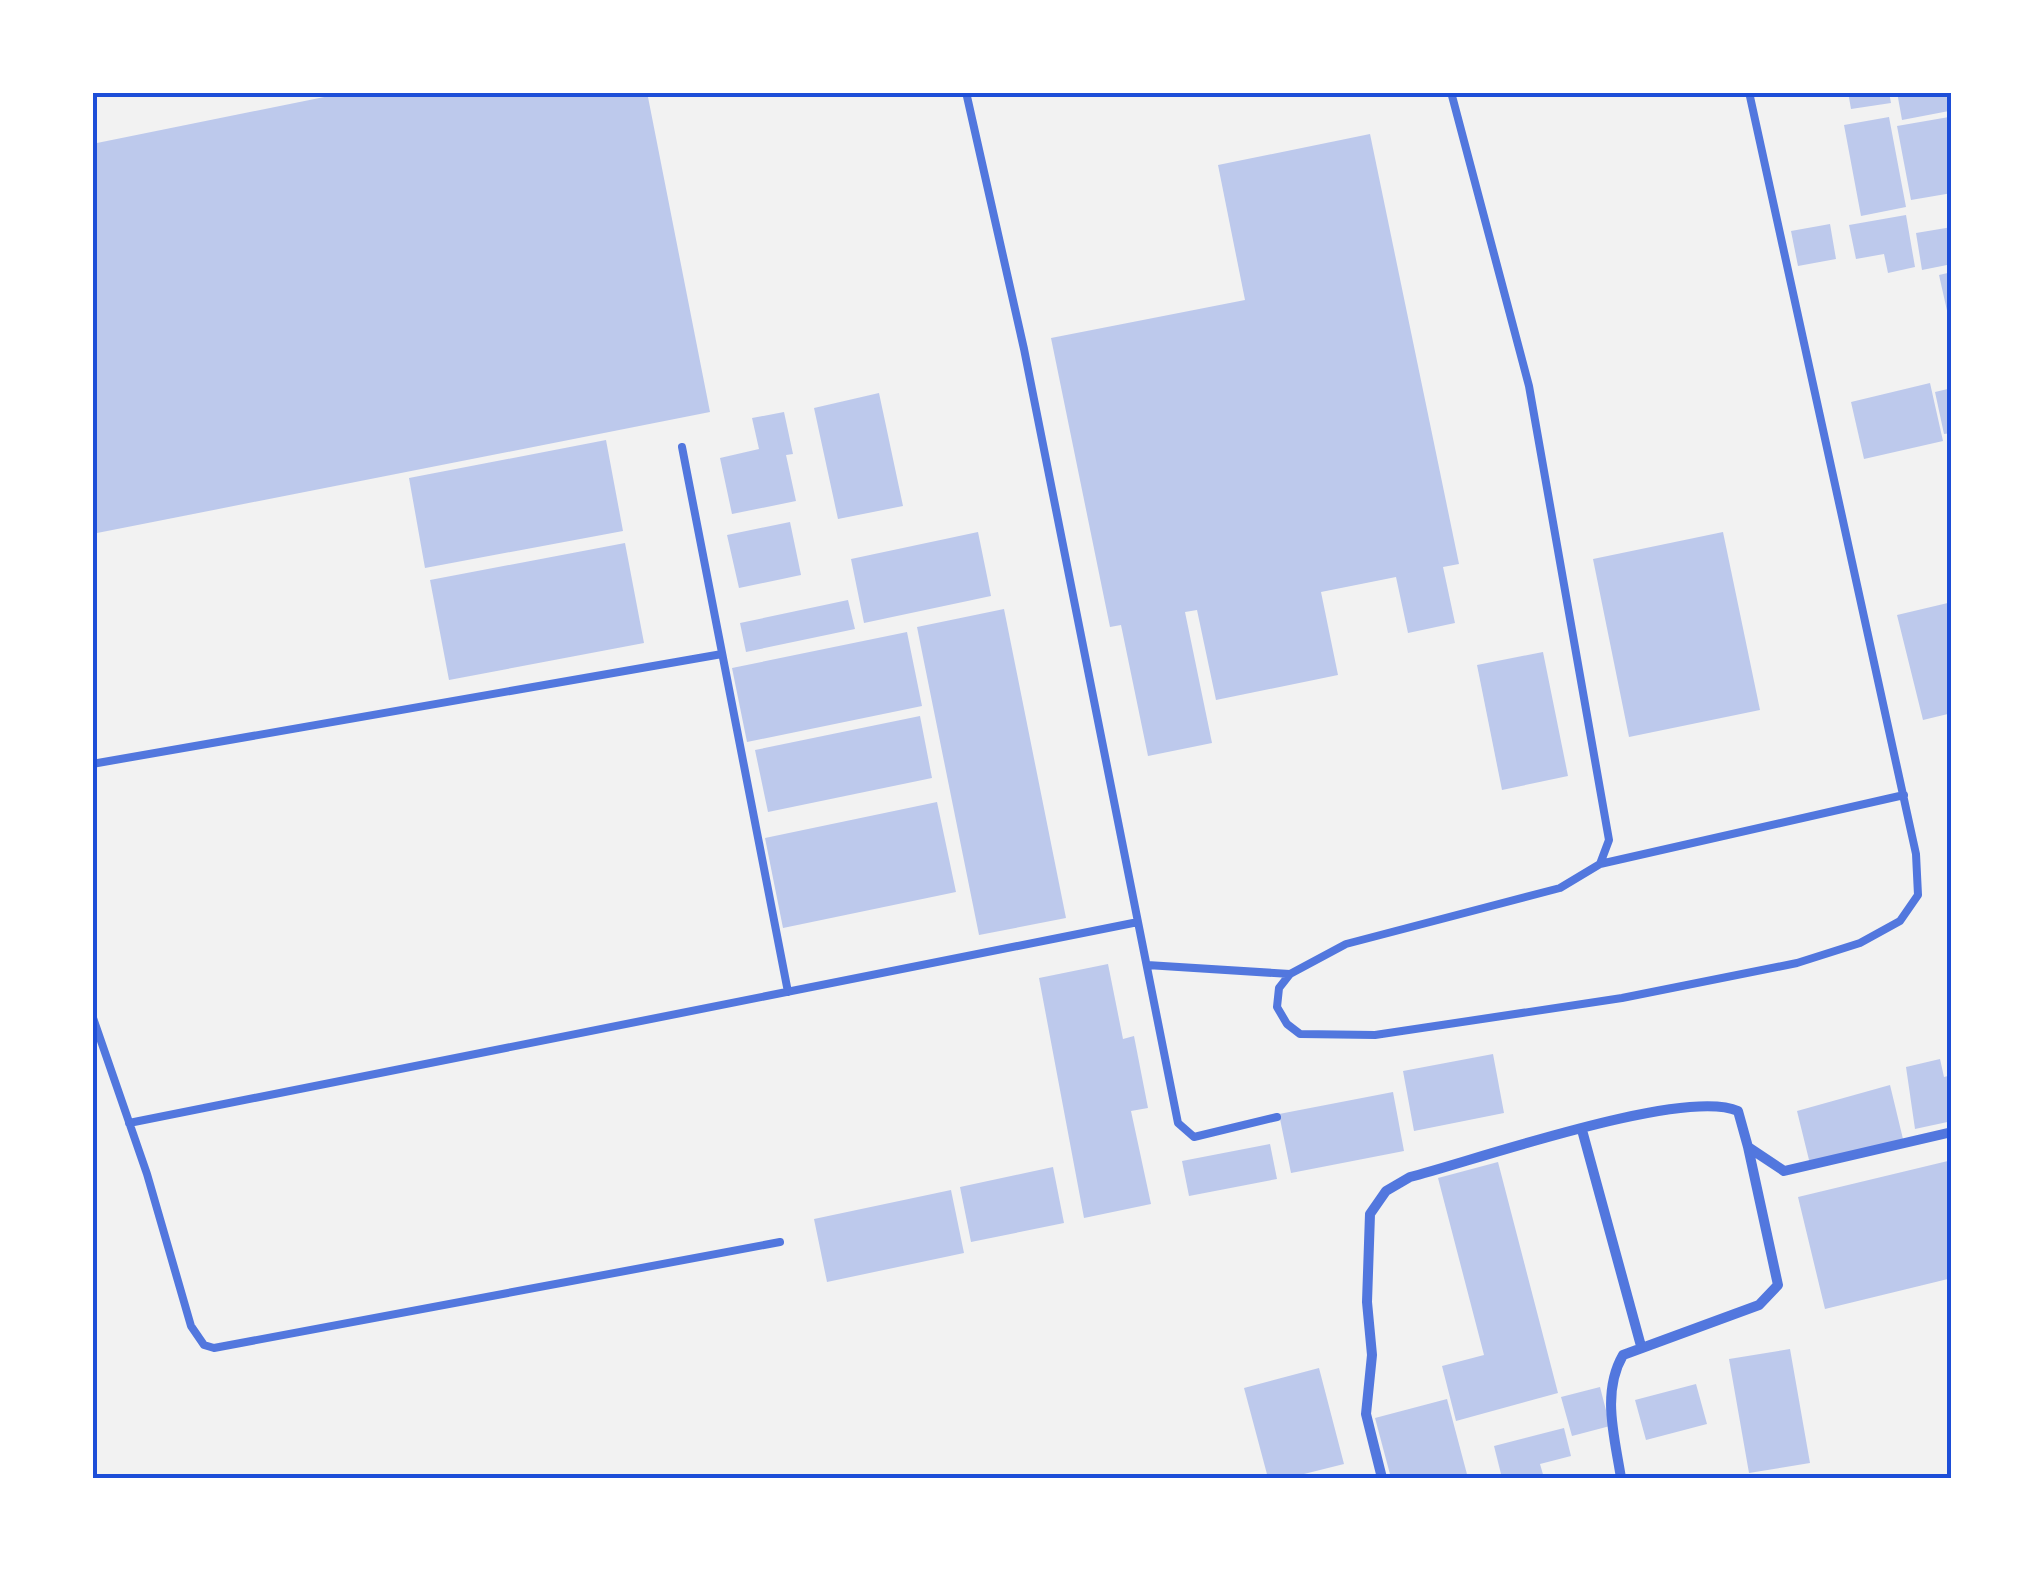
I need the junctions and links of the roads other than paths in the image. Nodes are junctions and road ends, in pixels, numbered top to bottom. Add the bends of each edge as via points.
1 (966, 92) edge
2 (1451, 92) edge
3 (1749, 92) edge
4 (682, 447) dead end
5 (722, 654) junction
6 (92, 764) edge
7 (1904, 795) junction
8 (1600, 864) junction
9 (1138, 922) junction
10 (1147, 965) junction
11 (1290, 974) junction
12 (788, 992) junction
13 (92, 1016) edge
14 (1276, 1117) dead end
15 (129, 1123) junction
16 (1582, 1130) junction
17 (1952, 1132) edge
18 (1748, 1147) junction
19 (780, 1242) dead end
20 (1640, 1346) junction
21 (1382, 1478) edge
22 (1621, 1478) edge

1 - 9 lane
2 - 8 lane via 1529,386 1609,840
3 - 7 lane
4 - 5 lane
5 - 6 lane
5 - 12 lane
7 - 8 lane
7 - 11 lane via 1918,896 1900,920 1860,943 1797,964 1504,1017 1330,1036 1300,1034 1287,1024 1277,1007 1279,988
8 - 11 lane via 1560,888 1346,944
9 - 10 lane
9 - 12 lane
10 - 11 lane
10 - 14 lane via 1184,1132 1194,1137
12 - 15 lane
13 - 15 lane
15 - 19 lane via 191,1326 196,1339 214,1348
16 - 18 street via 1660,1111 1726,1105 1738,1110
16 - 20 street
16 - 21 street via 1410,1176 1386,1191 1370,1214 1366,1414
17 - 18 street via 1792,1171
18 - 20 street via 1778,1285 1759,1305
20 - 22 street via 1623,1355 1614,1372 1610,1402

